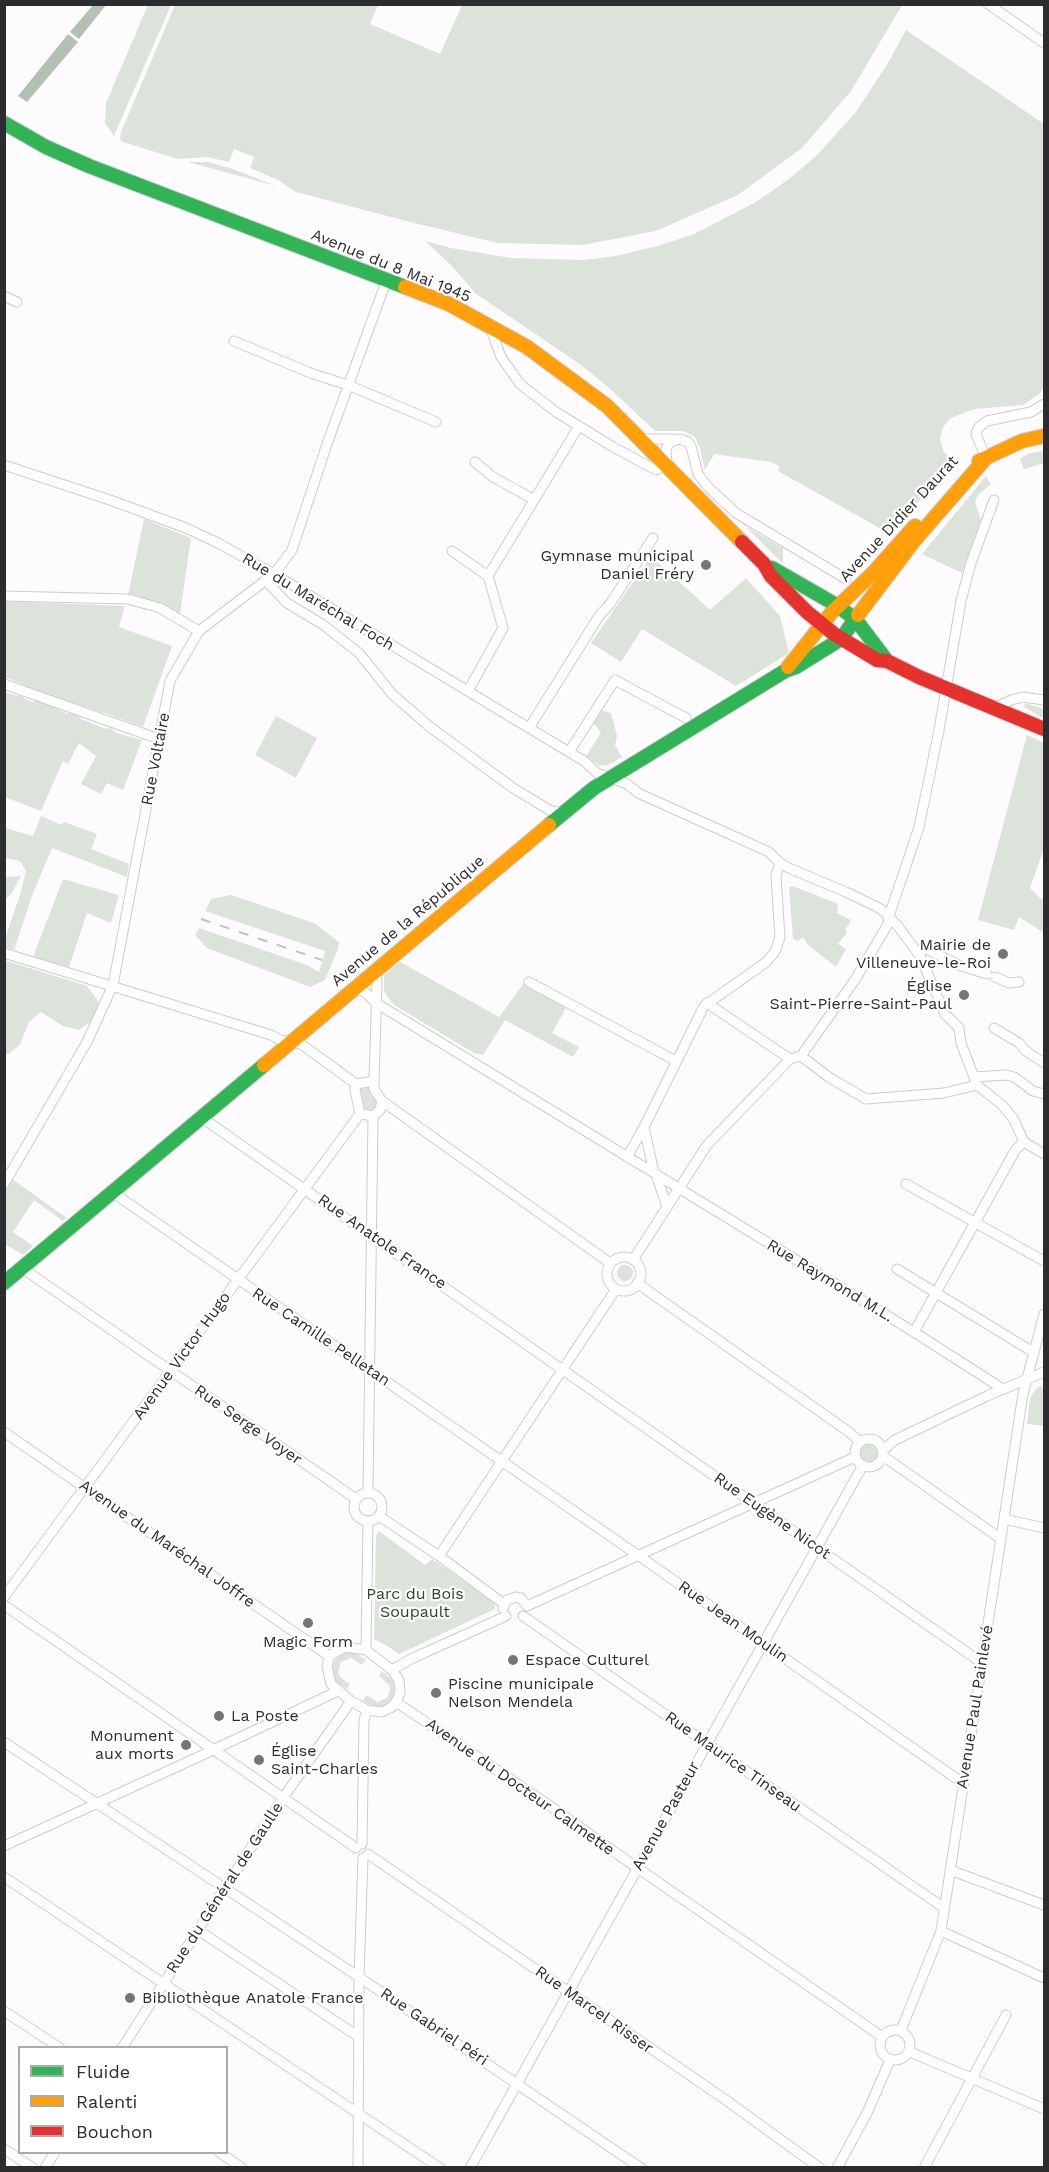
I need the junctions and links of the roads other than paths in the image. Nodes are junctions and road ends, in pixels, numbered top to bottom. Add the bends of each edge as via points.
1 (988, 4) edge
2 (1044, 43) edge
3 (7, 125) edge
4 (387, 279) junction
5 (4, 296) edge
6 (17, 302) dead end
7 (490, 327) junction
8 (234, 341) dead end
9 (348, 385) junction
10 (1044, 404) edge
11 (436, 422) dead end
12 (579, 426) junction
13 (1044, 436) edge
14 (640, 439) junction
15 (675, 439) junction
16 (986, 458) junction
17 (475, 462) dead end
18 (4, 465) edge
19 (667, 465) junction
20 (533, 499) junction
21 (994, 500) dead end
22 (653, 538) dead end
23 (452, 550) dead end
24 (764, 564) junction
25 (274, 574) junction
26 (488, 576) junction
27 (846, 579) dead end
28 (266, 581) junction
29 (4, 596) edge
30 (837, 606) junction
31 (856, 620) junction
32 (822, 625) junction
33 (199, 631) junction
34 (842, 639) junction
35 (887, 661) junction
36 (785, 671) junction
37 (4, 684) edge
38 (947, 688) junction
39 (468, 691) junction
40 (1044, 700) edge
41 (994, 708) junction
42 (686, 718) dead end
43 (529, 728) junction
44 (1044, 729) edge
45 (159, 739) junction
46 (569, 752) junction
47 (612, 778) junction
48 (563, 813) junction
49 (780, 863) junction
50 (889, 916) junction
51 (918, 952) junction
52 (4, 953) edge
53 (376, 970) junction
54 (529, 982) dead end
55 (1018, 982) dead end
56 (113, 985) junction
57 (354, 988) junction
58 (376, 1003) junction
59 (707, 1003) junction
60 (994, 1028) dead end
61 (291, 1042) junction
62 (801, 1056) junction
63 (790, 1059) junction
64 (676, 1060) junction
65 (1044, 1063) edge
66 (374, 1081) junction
67 (976, 1081) junction
68 (356, 1084) junction
69 (1044, 1094) edge
70 (381, 1101) junction
71 (360, 1114) junction
72 (373, 1116) junction
73 (201, 1117) junction
74 (644, 1127) junction
75 (1024, 1142) junction
76 (1044, 1154) edge
77 (627, 1157) junction
78 (655, 1174) junction
79 (4, 1184) edge
80 (906, 1184) dead end
81 (679, 1188) junction
82 (305, 1189) junction
83 (112, 1192) junction
84 (667, 1207) junction
85 (976, 1224) junction
86 (372, 1236) junction
87 (633, 1260) junction
88 (1044, 1261) edge
89 (610, 1263) junction
90 (22, 1268) junction
91 (897, 1269) dead end
92 (238, 1280) junction
93 (4, 1283) edge
94 (638, 1283) junction
95 (616, 1288) junction
96 (936, 1294) junction
97 (1044, 1314) edge
98 (914, 1332) junction
99 (1033, 1352) junction
100 (562, 1369) junction
101 (370, 1370) junction
102 (171, 1371) junction
103 (1044, 1372) edge
104 (1027, 1379) junction
105 (1003, 1389) junction
106 (4, 1432) edge
107 (860, 1442) junction
108 (883, 1453) junction
109 (855, 1457) junction
110 (501, 1462) junction
111 (863, 1466) junction
112 (85, 1487) junction
113 (368, 1492) junction
114 (356, 1499) junction
115 (754, 1502) junction
116 (379, 1516) junction
117 (1004, 1519) junction
118 (368, 1521) junction
119 (1044, 1528) edge
120 (1001, 1539) junction
121 (816, 1547) junction
122 (637, 1555) junction
123 (439, 1556) junction
124 (4, 1597) edge
125 (504, 1604) junction
126 (4, 1605) edge
127 (527, 1606) junction
128 (506, 1616) junction
129 (523, 1616) junction
130 (762, 1642) junction
131 (366, 1650) junction
132 (329, 1656) junction
133 (982, 1663) junction
134 (392, 1670) junction
135 (338, 1691) junction
136 (351, 1701) junction
137 (396, 1702) junction
138 (367, 1710) junction
139 (4, 1742) edge
140 (706, 1743) junction
141 (214, 1750) junction
142 (964, 1784) junction
143 (284, 1798) junction
144 (96, 1804) junction
145 (4, 1846) edge
146 (359, 1846) junction
147 (365, 1856) junction
148 (638, 1869) junction
149 (950, 1870) junction
150 (4, 1877) edge
151 (225, 1889) junction
152 (1044, 1905) edge
153 (944, 1908) junction
154 (198, 1930) junction
155 (941, 1930) junction
156 (359, 1977) junction
157 (1044, 1978) edge
158 (164, 1982) junction
159 (568, 1992) junction
160 (4, 2011) edge
161 (1006, 2015) dead end
162 (901, 2030) junction
163 (881, 2036) junction
164 (359, 2037) junction
165 (57, 2046) edge
166 (123, 2046) edge
167 (910, 2052) junction
168 (890, 2060) junction
169 (973, 2080) junction
170 (517, 2083) junction
171 (1044, 2109) edge
172 (359, 2114) junction
173 (4, 2149) edge
174 (53, 2154) edge
175 (222, 2154) edge
176 (33, 2168) edge
177 (45, 2168) edge
178 (242, 2168) edge
179 (358, 2168) edge
180 (440, 2168) edge
181 (470, 2168) edge
182 (641, 2168) edge
183 (819, 2168) edge
184 (837, 2168) edge
185 (924, 2168) edge

1 - 2 street
3 - 4 main road, Avenue du 8 Mai 1945 via 89,166
4 - 7 main road, Avenue du 8 Mai 1945 via 449,304
4 - 9 street, Rue Voltaire
5 - 6 street
7 - 12 street via 501,357 520,384
7 - 14 main road, Avenue du 8 Mai 1945 via 527,347 608,406
8 - 9 street
9 - 11 street
9 - 25 street, Rue Voltaire via 294,545
10 - 16 street via 1022,414 987,421 978,428 976,434
12 - 19 street via 656,470
12 - 20 street
13 - 16 main road, Avenue Didier Daurat via 1022,441
14 - 15 street
14 - 19 main road, Avenue du 8 Mai 1945
15 - 19 street via 667,447
15 - 27 street via 688,442 698,474 736,513
16 - 30 main road, Avenue Didier Daurat via 970,465 880,565
16 - 31 main road, Avenue Didier Daurat via 914,541
17 - 20 street
18 - 25 street, Rue du Maréchal Foch via 186,528
19 - 24 main road, Avenue du 8 Mai 1945
20 - 26 street
21 - 38 street via 971,563
22 - 43 street
23 - 26 street
24 - 30 main road, Avenue du 8 Mai 1945
24 - 32 main road, Avenue du 8 Mai 1945 via 771,576
25 - 28 street, Rue Voltaire
25 - 39 street, Rue du Maréchal Foch
26 - 39 street via 503,628
28 - 33 street, Rue Voltaire
28 - 48 street via 288,603 359,653 392,694 424,723 513,788 551,811
29 - 33 street via 128,600 160,608
30 - 31 main road, Avenue du 8 Mai 1945
30 - 32 main road, Avenue Didier Daurat
31 - 34 main road, Avenue de la République
31 - 35 main road, Avenue du 8 Mai 1945
32 - 34 main road, Avenue du 8 Mai 1945
32 - 36 main road, Avenue Didier Daurat
33 - 45 street, Rue Voltaire via 170,681
34 - 35 main road, Avenue du 8 Mai 1945 via 877,660
34 - 36 main road, Avenue de la République
35 - 38 main road, Avenue du 8 Mai 1945
36 - 47 main road, Avenue de la République
37 - 45 street
38 - 41 main road, Avenue du 8 Mai 1945
38 - 50 street via 919,826
39 - 43 street, Rue du Maréchal Foch
40 - 41 street via 1023,697
41 - 44 main road, Avenue du 8 Mai 1945
42 - 46 street via 615,680
43 - 46 street, Rue du Maréchal Foch
45 - 56 street, Rue Voltaire
46 - 47 street, Rue du Maréchal Foch via 597,773
47 - 48 main road, Avenue de la République
47 - 49 street, Rue du Maréchal Foch via 769,852
48 - 53 main road, Avenue de la République
49 - 50 street, Rue du Maréchal Foch
49 - 59 street via 776,875 780,937 775,952
50 - 51 street, Rue du Maréchal Foch
50 - 62 street via 855,980
51 - 55 street via 926,949 961,966
51 - 67 street, Rue du Maréchal Foch via 945,1014 959,1028
52 - 56 street
53 - 57 main road, Avenue de la République
53 - 58 street
54 - 64 street
56 - 61 street
56 - 79 street, Rue Voltaire via 87,1042
57 - 58 street, Rue Raymond M.L.
57 - 61 main road, Avenue de la République
58 - 66 street
58 - 77 street, Rue Raymond M.L.
59 - 63 street
59 - 64 street
60 - 65 street
61 - 68 street via 304,1046
61 - 73 main road, Avenue de la République
62 - 63 street
62 - 67 street via 866,1099 944,1093
63 - 81 street via 707,1145
64 - 74 street
66 - 68 street
66 - 70 street
67 - 69 street via 1006,1075
67 - 75 street via 1013,1118
68 - 71 street
70 - 72 street via 380,1110
70 - 89 street
71 - 72 street
71 - 82 street, Avenue Victor Hugo
72 - 86 street
73 - 82 street, Rue Anatole France
73 - 83 main road, Avenue de la République
74 - 77 street
74 - 78 street
75 - 76 street
75 - 85 street via 1016,1149
77 - 78 street, Rue Raymond M.L.
78 - 81 street, Rue Raymond M.L.
78 - 84 street
80 - 85 street
81 - 84 street
81 - 98 street, Rue Raymond M.L.
82 - 86 street, Rue Anatole France
82 - 92 street, Avenue Victor Hugo
83 - 90 main road, Avenue de la République
83 - 92 street, Rue Camille Pelletan
84 - 87 street
85 - 88 street
85 - 96 street
86 - 100 street, Rue Anatole France
86 - 101 street
87 - 89 street via 619,1258
87 - 94 street via 640,1269
89 - 95 street via 607,1277
90 - 93 main road, Avenue de la République
90 - 102 street, Rue Serge Voyer
91 - 96 street
92 - 101 street, Rue Camille Pelletan
92 - 102 street, Avenue Victor Hugo
94 - 95 street via 630,1289
94 - 107 street
95 - 100 street
96 - 98 street
96 - 99 street
97 - 99 street, Avenue Paul Painlevé
98 - 105 street, Rue Raymond M.L.
99 - 104 street, Avenue Paul Painlevé
100 - 110 street
100 - 115 street, Rue Eugène Nicot
101 - 110 street, Rue Camille Pelletan
101 - 113 street
102 - 112 street, Avenue Victor Hugo
102 - 114 street, Rue Serge Voyer
103 - 104 street
104 - 105 street
104 - 117 street, Avenue Paul Painlevé
105 - 108 street via 895,1440
106 - 112 street, Avenue du Maréchal Joffre
107 - 108 street via 872,1439 879,1443
107 - 109 street
108 - 111 street via 875,1466
108 - 120 street
109 - 111 street
109 - 115 street
110 - 122 street, Rue Jean Moulin
110 - 123 street
111 - 121 street, Avenue Pasteur
112 - 124 street, Avenue Victor Hugo
112 - 132 street, Avenue du Maréchal Joffre
113 - 114 street
113 - 116 street via 381,1500
114 - 118 street via 355,1513
115 - 121 street, Rue Eugène Nicot
115 - 122 street
116 - 118 street
116 - 123 street
117 - 119 street
117 - 120 street, Avenue Paul Painlevé
118 - 131 street
120 - 133 street, Avenue Paul Painlevé
121 - 130 street, Avenue Pasteur
121 - 133 street, Rue Eugène Nicot
122 - 127 street
122 - 130 street, Rue Jean Moulin
123 - 125 street
125 - 127 street via 516,1597
125 - 128 street
126 - 141 street
127 - 129 street
128 - 129 street
128 - 134 street
129 - 140 street, Rue Maurice Tinseau
130 - 140 street, Avenue Pasteur
130 - 142 street, Rue Jean Moulin
131 - 132 street via 345,1647
131 - 134 street
132 - 135 street via 328,1675
133 - 142 street, Avenue Paul Painlevé
134 - 137 street via 400,1686
135 - 136 street
135 - 141 street
136 - 138 street
136 - 143 street, Rue du Général de Gaulle
137 - 138 street via 382,1712
137 - 148 street, Avenue du Docteur Calmette
138 - 146 street
139 - 144 street, Rue Gabriel Péri
140 - 148 street, Avenue Pasteur
140 - 153 street, Rue Maurice Tinseau
141 - 143 street
141 - 144 street
142 - 149 street, Avenue Paul Painlevé
143 - 146 street
143 - 151 street, Rue du Général de Gaulle
144 - 145 street
144 - 151 street, Rue Gabriel Péri
146 - 147 street
147 - 156 street
147 - 159 street, Rue Marcel Risser
148 - 159 street, Avenue Pasteur
148 - 163 street, Avenue du Docteur Calmette
149 - 152 street
149 - 153 street, Avenue Paul Painlevé
150 - 158 street
151 - 154 street, Rue du Général de Gaulle
151 - 156 street, Rue Gabriel Péri
153 - 155 street, Avenue Paul Painlevé
154 - 158 street, Rue du Général de Gaulle
154 - 164 street
155 - 157 street
155 - 162 street, Avenue Paul Painlevé
156 - 164 street
156 - 170 street, Rue Gabriel Péri
158 - 166 street, Rue du Général de Gaulle
158 - 172 street
159 - 170 street, Avenue Pasteur
159 - 183 street, Rue Marcel Risser
160 - 165 street
161 - 169 street
162 - 163 street via 891,2029
162 - 167 street via 908,2036
163 - 168 street via 879,2045
164 - 172 street
167 - 168 street
167 - 169 street
168 - 184 street
169 - 171 street
169 - 185 street
170 - 181 street, Avenue Pasteur
170 - 182 street, Rue Gabriel Péri
172 - 179 street
172 - 180 street
173 - 176 street
174 - 177 street
175 - 178 street

